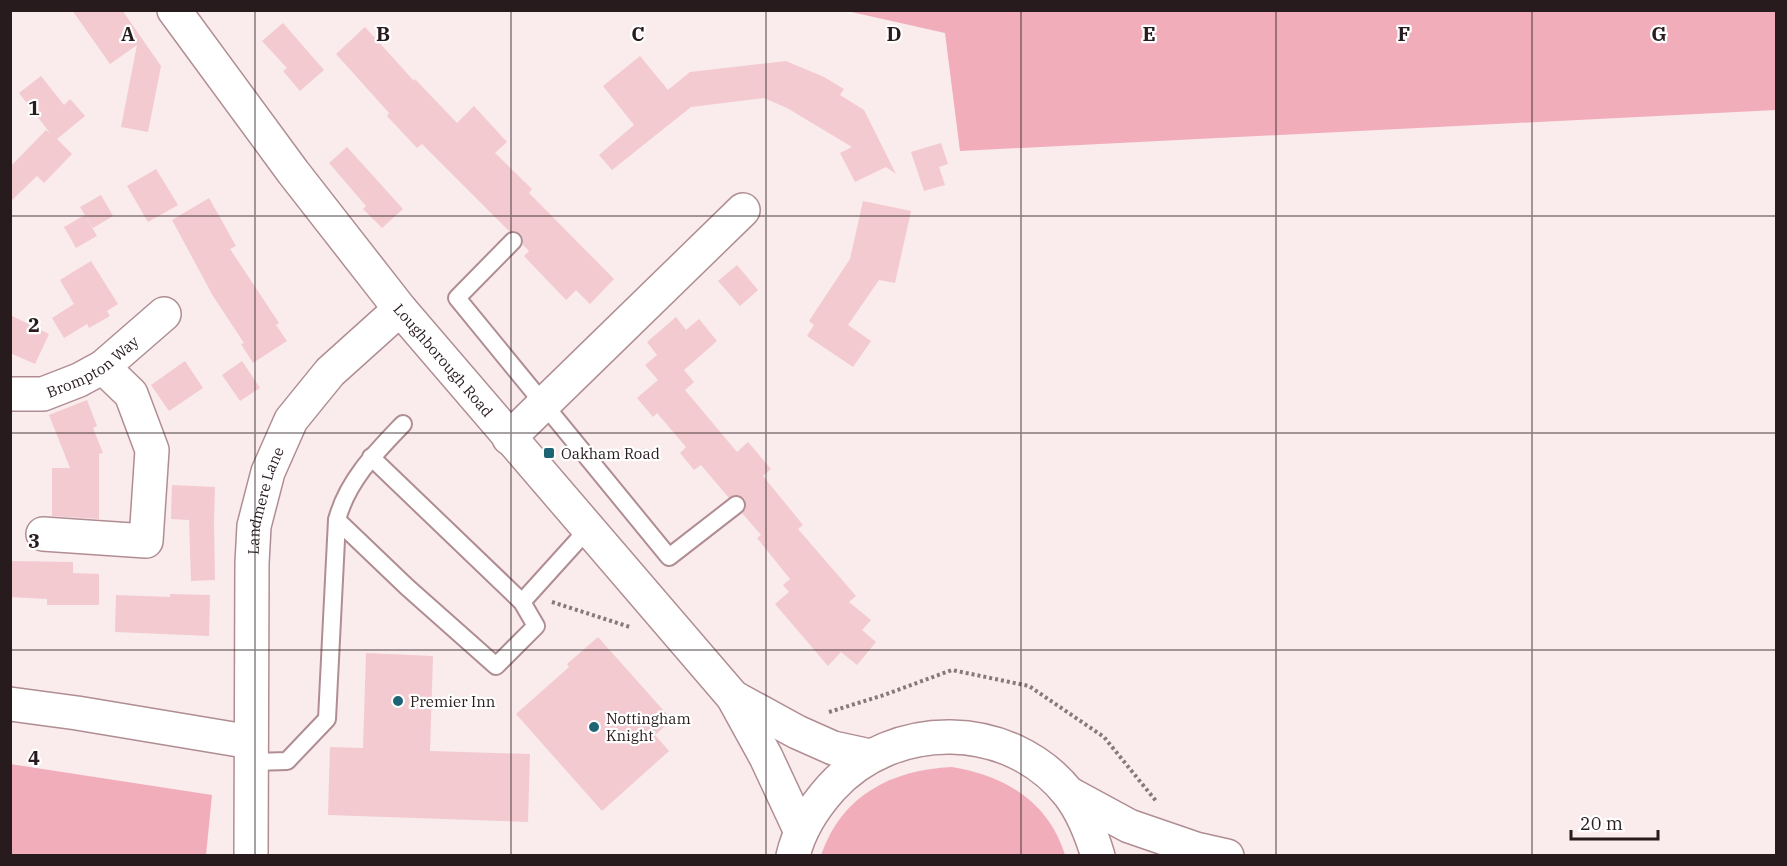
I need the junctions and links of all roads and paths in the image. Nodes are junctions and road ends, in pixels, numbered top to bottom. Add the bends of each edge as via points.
1 (174, 10) edge
2 (743, 210) dead end
3 (513, 241) dead end
4 (400, 309) junction
5 (164, 314) dead end
6 (103, 367) junction
7 (10, 394) edge
8 (543, 405) junction
9 (403, 424) dead end
10 (509, 438) junction
11 (371, 457) junction
12 (736, 505) dead end
13 (337, 520) junction
14 (588, 529) junction
15 (43, 534) dead end
16 (525, 598) junction
17 (631, 627) dead end
18 (732, 697) junction
19 (10, 704) edge
20 (252, 752) junction
21 (870, 756) junction
22 (1068, 794) junction
23 (797, 844) edge
24 (251, 855) edge
25 (1098, 855) edge
26 (1227, 855) edge

1 - 4 main road, Loughborough Road
2 - 8 main road
3 - 8 lane via 456,298
4 - 10 main road, Loughborough Road
4 - 20 main road, Landmere Lane via 330,372 291,420 268,472 254,526
5 - 6 main road, Brompton Way
6 - 7 main road, Brompton Way via 43,394
6 - 15 main road via 131,394 152,450 146,541
8 - 10 main road
8 - 12 lane via 669,557
9 - 11 lane
10 - 14 main road, Loughborough Road
11 - 13 lane via 341,504
11 - 16 lane
13 - 16 lane via 496,666 536,626
13 - 20 lane via 327,719 287,761
14 - 16 lane
14 - 18 main road, Loughborough Road
16 - 17 path
18 - 21 main road, Loughborough Road via 832,747
18 - 23 main road, Loughborough Road via 766,757
19 - 20 main road via 77,713
20 - 24 main road, Landmere Lane
21 - 22 main road via 912,740 940,736 976,738 1011,749 1042,768
21 - 23 main road via 841,776 818,802
22 - 25 main road via 1089,827
22 - 26 main road via 1129,826 1196,849

